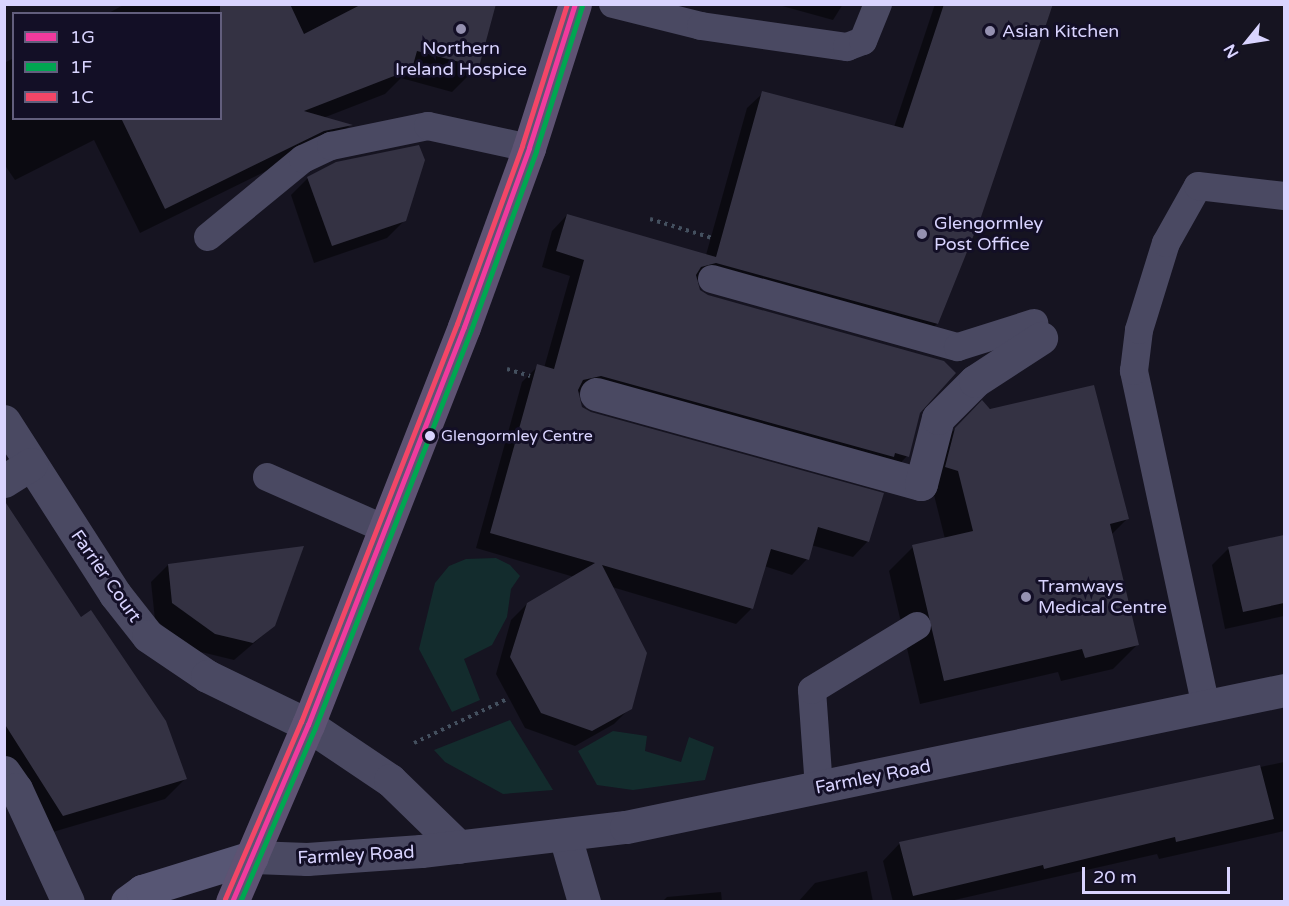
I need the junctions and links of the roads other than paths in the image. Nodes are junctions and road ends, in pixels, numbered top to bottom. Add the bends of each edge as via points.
1 (575, 4) edge
2 (613, 4) edge
3 (878, 4) edge
4 (529, 148) junction
5 (1284, 196) edge
6 (208, 237) dead end
7 (712, 279) dead end
8 (1038, 331) joint
9 (596, 394) dead end
10 (4, 421) edge
11 (18, 472) edge
12 (267, 477) dead end
13 (385, 529) junction
14 (917, 626) dead end
15 (1284, 690) edge
16 (1206, 707) junction
17 (308, 725) junction
18 (4, 772) edge
19 (819, 788) junction
20 (565, 836) junction
21 (459, 847) junction
22 (252, 857) junction
23 (68, 902) edge
24 (127, 902) edge
25 (232, 902) edge
26 (584, 902) edge

1 - 4 main road
2 - 3 lane via 700,26 848,46 863,41
4 - 6 lane via 428,126 331,146 303,159
4 - 13 main road
5 - 16 lane via 1198,186 1166,243 1139,330 1134,371
7 - 8 lane via 958,347
8 - 9 street via 975,381 938,418 921,484
10 - 11 street, Farrier Court
11 - 17 street, Farrier Court via 148,636 207,676
12 - 13 lane
13 - 17 main road
14 - 19 lane via 812,690
15 - 16 street, Farmley Road
16 - 19 street, Farmley Road
17 - 21 street via 390,780
17 - 22 main road
18 - 23 street via 16,789
19 - 20 street, Farmley Road
20 - 21 street, Farmley Road
20 - 26 street
21 - 22 street, Farmley Road via 307,859
22 - 24 street via 142,891
22 - 25 main road

